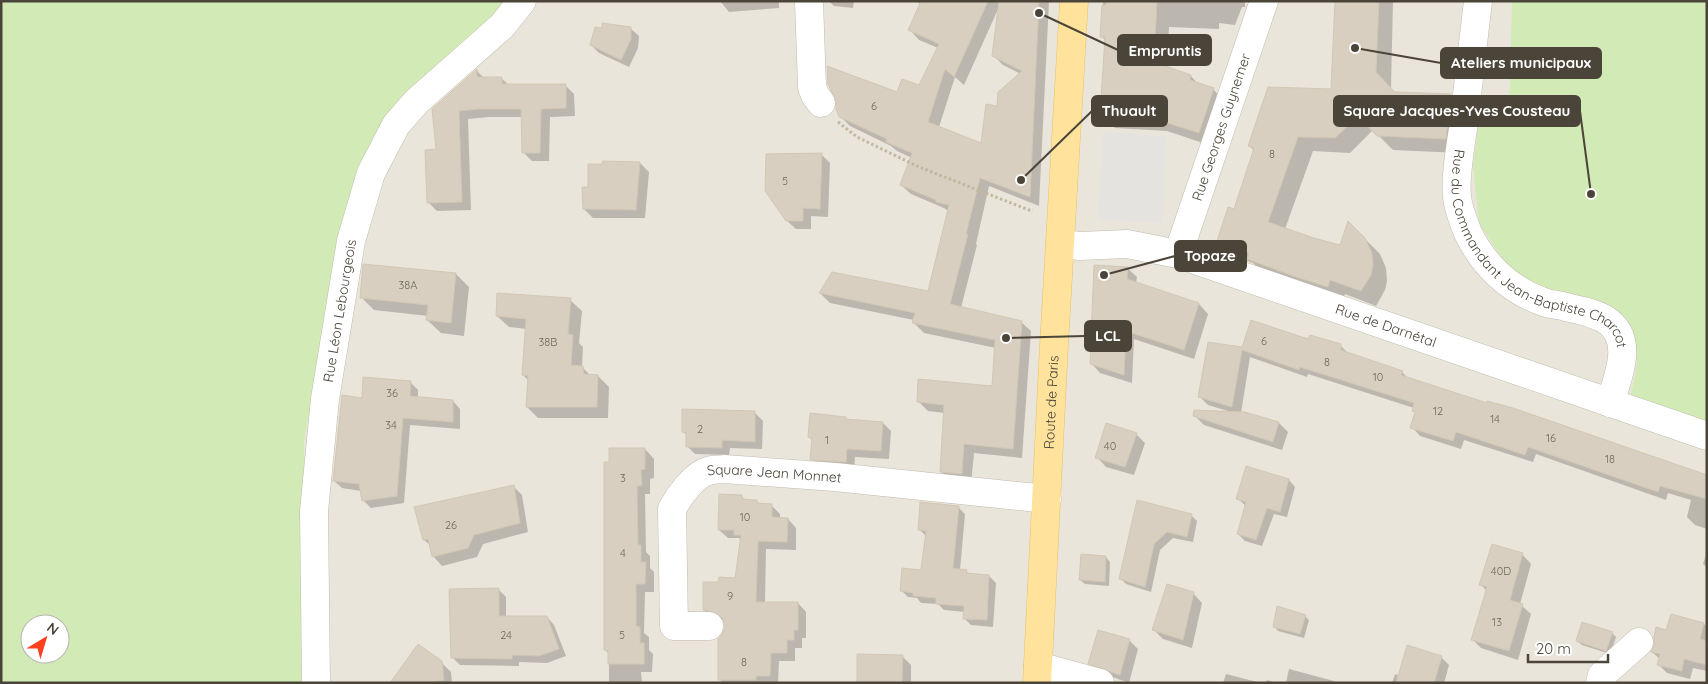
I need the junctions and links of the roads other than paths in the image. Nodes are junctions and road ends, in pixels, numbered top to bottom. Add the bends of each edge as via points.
1 (522, 1) edge
2 (809, 1) edge
3 (1074, 1) edge
4 (1264, 1) edge
5 (1478, 1) edge
6 (821, 103) road end
7 (1060, 244) junction
8 (1178, 254) junction
9 (1610, 403) junction
10 (1707, 436) edge
11 (1047, 499) junction
12 (710, 626) dead end
13 (1639, 642) dead end
14 (1037, 674) edge
15 (316, 683) edge
16 (1100, 683) edge
17 (1600, 683) edge

1 - 15 street, Rue Léon Lebourgeois via 502,26 416,102 396,125 371,173 351,241 325,399 314,511
2 - 6 street via 812,87
3 - 7 main road, Route de Paris
4 - 8 street, Rue Georges Guynemer
5 - 9 street, Rue du Commandant Jean-Baptiste Charcot via 1457,198 1468,232 1495,273 1514,287 1543,302 1588,312 1614,327 1623,349
7 - 8 street, Rue de Darnétal via 1127,244
7 - 11 main road, Route de Paris
8 - 9 street, Rue de Darnétal
9 - 10 street, Rue de Darnétal
11 - 12 street, Square Jean Monnet via 835,478 724,469 707,471 693,481 672,508 674,626
11 - 14 main road, Route de Paris
13 - 17 street via 1602,675
14 - 16 street

